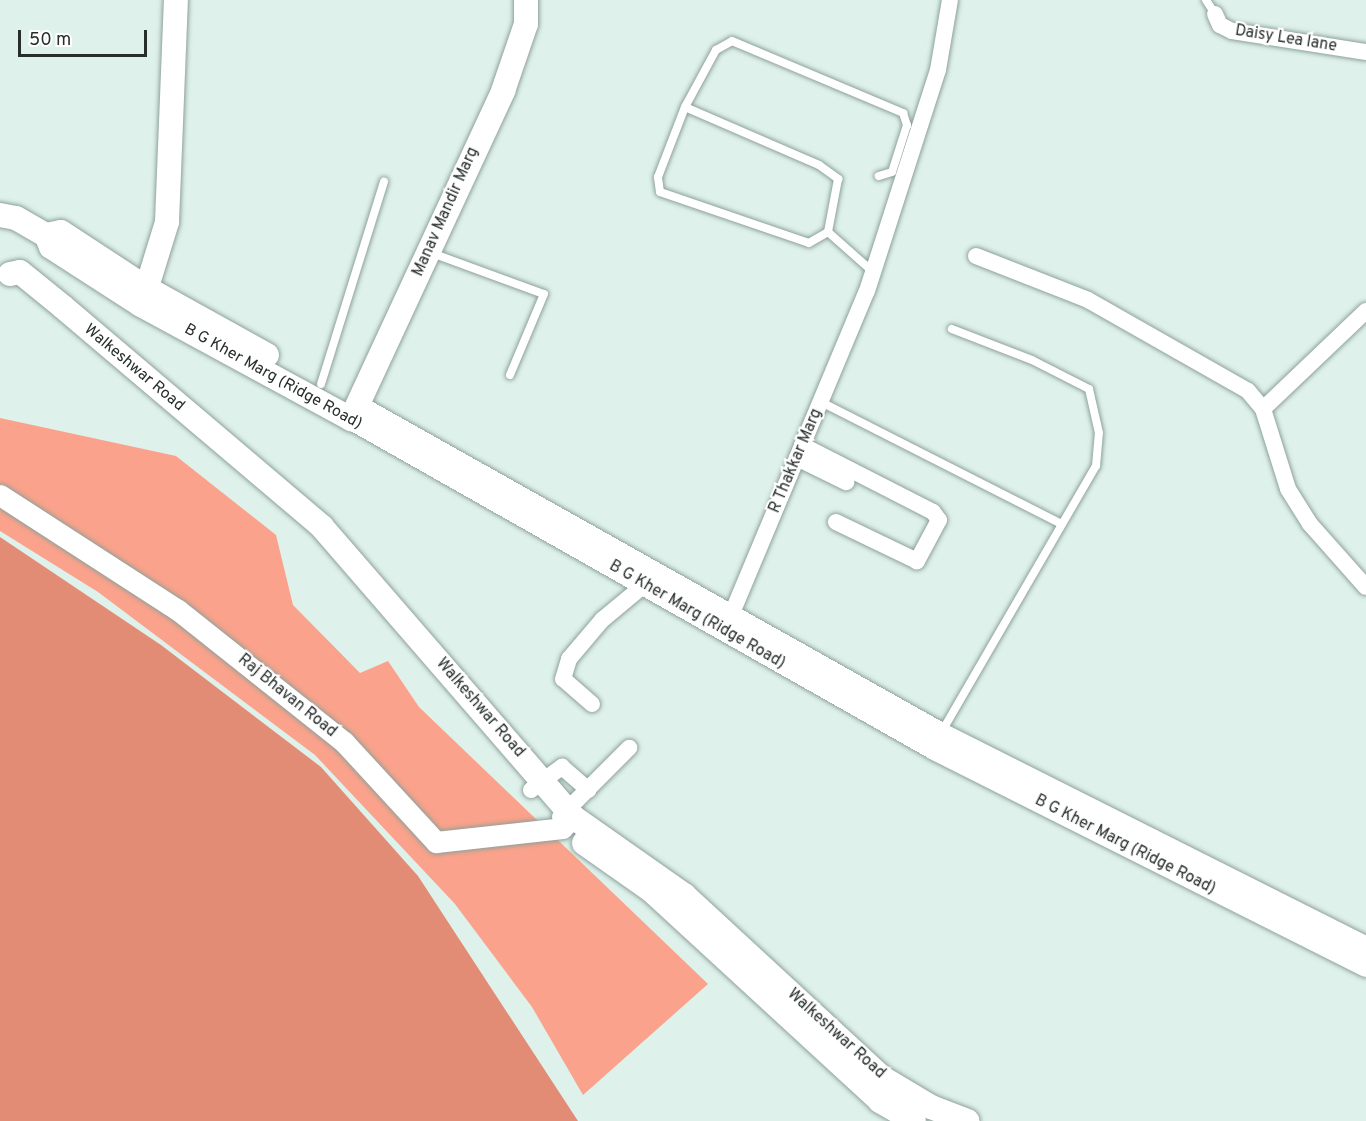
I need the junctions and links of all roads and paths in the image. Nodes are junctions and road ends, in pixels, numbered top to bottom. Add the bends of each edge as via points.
1 (176, 0) edge
2 (526, 0) edge
3 (950, 0) edge
4 (1211, 7) edge
5 (1366, 52) edge
6 (685, 107) junction
7 (879, 176) dead end
8 (384, 182) dead end
9 (0, 215) edge
10 (828, 232) junction
11 (429, 252) junction
12 (976, 255) dead end
13 (5, 270) edge
14 (873, 272) junction
15 (144, 297) junction
16 (1366, 311) edge
17 (952, 329) dead end
18 (510, 375) dead end
19 (321, 384) junction
20 (821, 402) junction
21 (1263, 409) junction
22 (355, 412) junction
23 (800, 451) junction
24 (846, 482) dead end
25 (0, 495) edge
26 (836, 522) dead end
27 (1058, 522) junction
28 (644, 585) junction
29 (1366, 587) edge
30 (728, 623) junction
31 (592, 704) dead end
32 (937, 741) junction
33 (630, 748) dead end
34 (537, 786) junction
35 (588, 790) junction
36 (565, 819) junction
37 (1366, 947) edge
38 (1366, 966) edge
39 (924, 1116) edge
40 (968, 1121) edge

1 - 15 main road via 167,222
2 - 11 main road, Manav Mandir Marg via 526,24 503,91
3 - 14 street, R Thakkar Marg via 938,70
4 - 5 street, Daisy Lea lane via 1220,25 1232,31
6 - 7 lane via 716,50 732,41 903,113 907,125 892,172
6 - 10 lane via 819,165 838,179
6 - 10 lane via 658,177 660,192 808,243
8 - 19 lane
9 - 15 main road, B G Kher Marg (Ridge Road) via 16,218 46,235 61,232
10 - 14 lane
11 - 18 lane via 544,294
11 - 22 main road, Manav Mandir Marg
12 - 21 street via 1088,300 1165,340 1248,391
13 - 34 main road, Walkeshwar Road via 13,283 314,541
14 - 20 street, R Thakkar Marg
15 - 19 main road, B G Kher Marg (Ridge Road)
15 - 22 main road, B G Kher Marg (Ridge Road)
16 - 21 street
17 - 27 lane via 1032,360 1089,389 1099,433 1096,466
19 - 22 main road, B G Kher Marg (Ridge Road)
20 - 23 street, R Thakkar Marg
20 - 27 lane
21 - 29 street via 1288,489 1310,524
22 - 28 street, B G Kher Marg (Ridge Road)
22 - 30 street, B G Kher Marg (Ridge Road)
23 - 24 street
23 - 26 street via 933,512 939,520 916,561
23 - 30 street, R Thakkar Marg
25 - 36 street, Raj Bhavan Road via 178,610 326,727 436,842
27 - 32 lane
28 - 30 street, B G Kher Marg (Ridge Road)
28 - 31 street via 602,620 569,659 563,679
30 - 32 street, B G Kher Marg (Ridge Road)
32 - 37 street, B G Kher Marg (Ridge Road)
32 - 38 street, B G Kher Marg (Ridge Road)
33 - 35 street
34 - 35 street via 562,767
34 - 36 main road, Walkeshwar Road
35 - 36 street
36 - 39 main road, Walkeshwar Road via 684,895
39 - 40 main road, Walkeshwar Road

